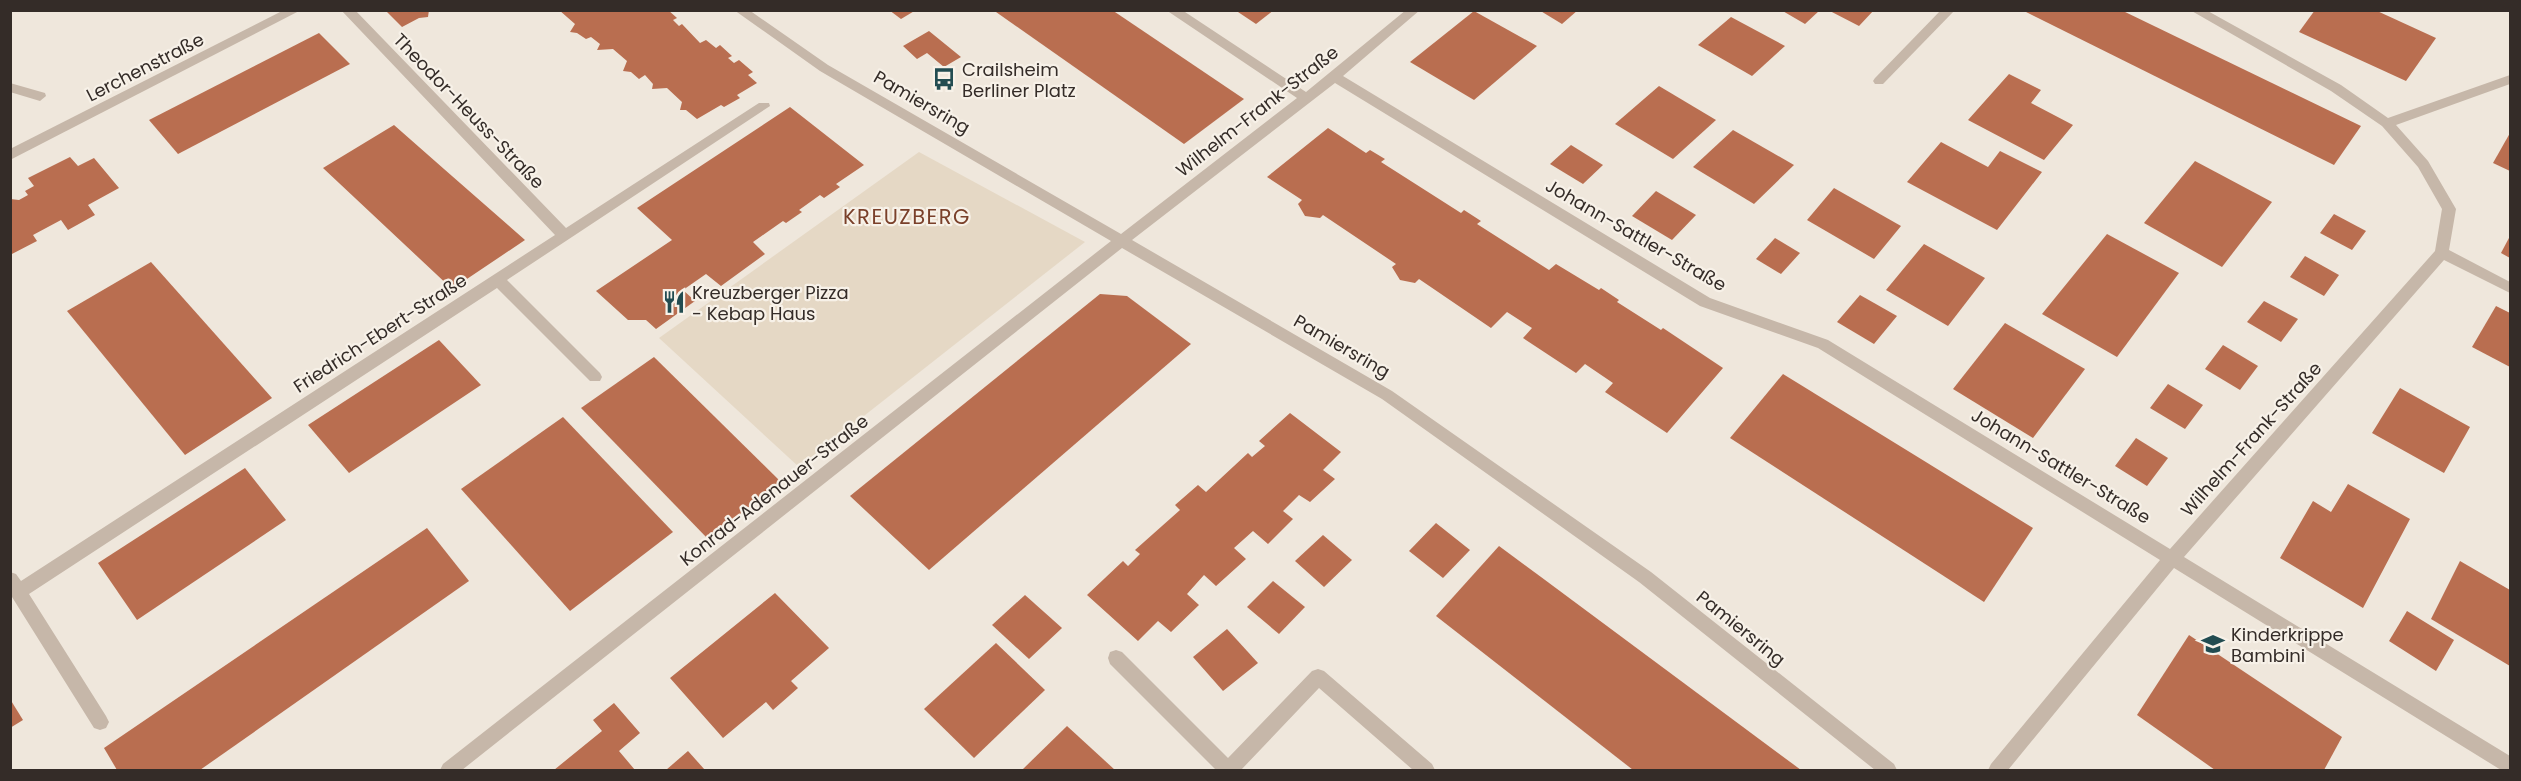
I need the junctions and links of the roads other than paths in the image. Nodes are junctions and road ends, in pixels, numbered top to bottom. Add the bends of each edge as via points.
1 (295, 10) edge
2 (347, 10) edge
3 (740, 10) edge
4 (1172, 10) edge
5 (1414, 10) edge
6 (1949, 10) edge
7 (2196, 10) edge
8 (1334, 76) junction
9 (2511, 79) edge
10 (1879, 81) dead end
11 (10, 87) edge
12 (40, 96) dead end
13 (1306, 98) junction
14 (764, 106) dead end
15 (2387, 123) junction
16 (10, 155) edge
17 (565, 236) junction
18 (1122, 240) junction
19 (2442, 254) junction
20 (498, 280) junction
21 (2511, 288) edge
22 (595, 377) dead end
23 (2173, 557) junction
24 (14, 586) edge
25 (1116, 658) dead end
26 (100, 722) dead end
27 (2511, 766) edge
28 (449, 771) edge
29 (1228, 771) edge
30 (1426, 771) edge
31 (1888, 771) edge
32 (1997, 771) edge

1 - 16 street, Lerchenstraße
2 - 17 street, Theodor-Heuss-Straße
3 - 18 street, Pamiersring via 824,68
4 - 13 street
5 - 8 street, Wilhelm-Frank-Straße
6 - 10 street
7 - 15 street via 2336,88
8 - 13 street, Wilhelm-Frank-Straße
8 - 23 street, Johann-Sattler-Straße via 1705,302 1823,344
9 - 15 street
11 - 12 street
13 - 18 street, Wilhelm-Frank-Straße
14 - 17 street, Friedrich-Ebert-Straße
15 - 19 street via 2423,164 2449,209
17 - 20 street, Friedrich-Ebert-Straße
18 - 28 street, Konrad-Adenauer-Straße
18 - 31 street, Pamiersring via 1387,394 1645,577
19 - 21 street
19 - 23 street, Wilhelm-Frank-Straße
20 - 22 street
20 - 24 street, Friedrich-Ebert-Straße
23 - 27 street, Johann-Sattler-Straße
23 - 32 street, Wilhelm-Frank-Straße
24 - 26 street
25 - 29 street
29 - 30 street via 1318,677

